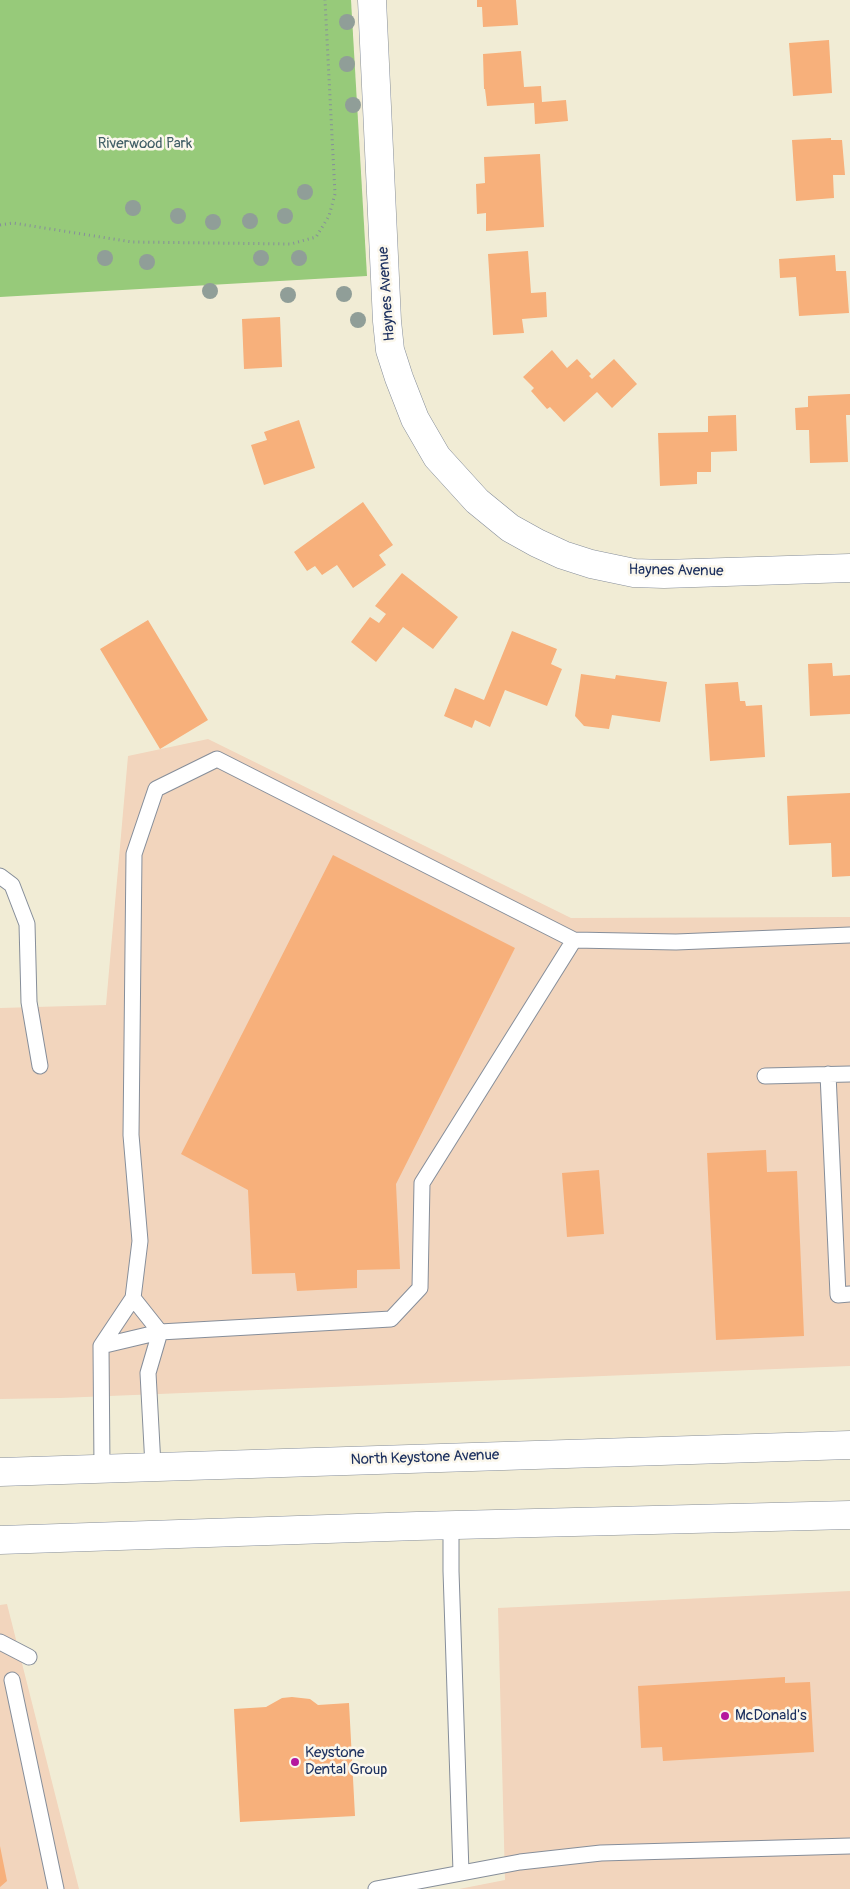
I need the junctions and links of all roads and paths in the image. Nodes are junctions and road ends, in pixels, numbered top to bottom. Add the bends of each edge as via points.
1 (325, 0) edge
2 (372, 0) edge
3 (0, 225) edge
4 (850, 568) edge
5 (0, 876) edge
6 (850, 935) edge
7 (574, 940) junction
8 (40, 1066) dead end
9 (828, 1074) junction
10 (850, 1074) edge
11 (765, 1076) dead end
12 (850, 1294) edge
13 (133, 1298) junction
14 (160, 1332) junction
15 (101, 1346) junction
16 (850, 1445) edge
17 (153, 1466) junction
18 (102, 1468) junction
19 (0, 1472) edge
20 (850, 1515) edge
21 (451, 1526) junction
22 (0, 1540) edge
23 (0, 1642) edge
24 (29, 1657) dead end
25 (12, 1680) dead end
26 (850, 1846) edge
27 (461, 1872) junction
28 (56, 1889) edge
29 (376, 1889) edge

1 - 3 path via 334,194 329,216 316,237 291,244 132,242 14,223
2 - 4 main road, Haynes Avenue via 390,350 415,419 437,457 477,501 510,528 546,547 591,564 664,574
5 - 8 lane via 12,885 27,924 29,1002
6 - 7 lane via 676,942
7 - 13 lane via 217,759 156,789 134,854 131,1135 140,1241
7 - 14 lane via 422,1183 420,1288 391,1319
9 - 10 lane
9 - 11 lane
9 - 12 lane via 838,1295
13 - 14 lane
13 - 15 lane
14 - 15 lane
14 - 17 lane via 148,1372
15 - 18 lane
16 - 17 main road, North Keystone Avenue
17 - 18 main road, North Keystone Avenue
18 - 19 main road, North Keystone Avenue
20 - 21 main road
21 - 22 main road
21 - 27 lane
23 - 24 lane
25 - 28 lane
26 - 27 lane via 601,1853
27 - 29 lane

